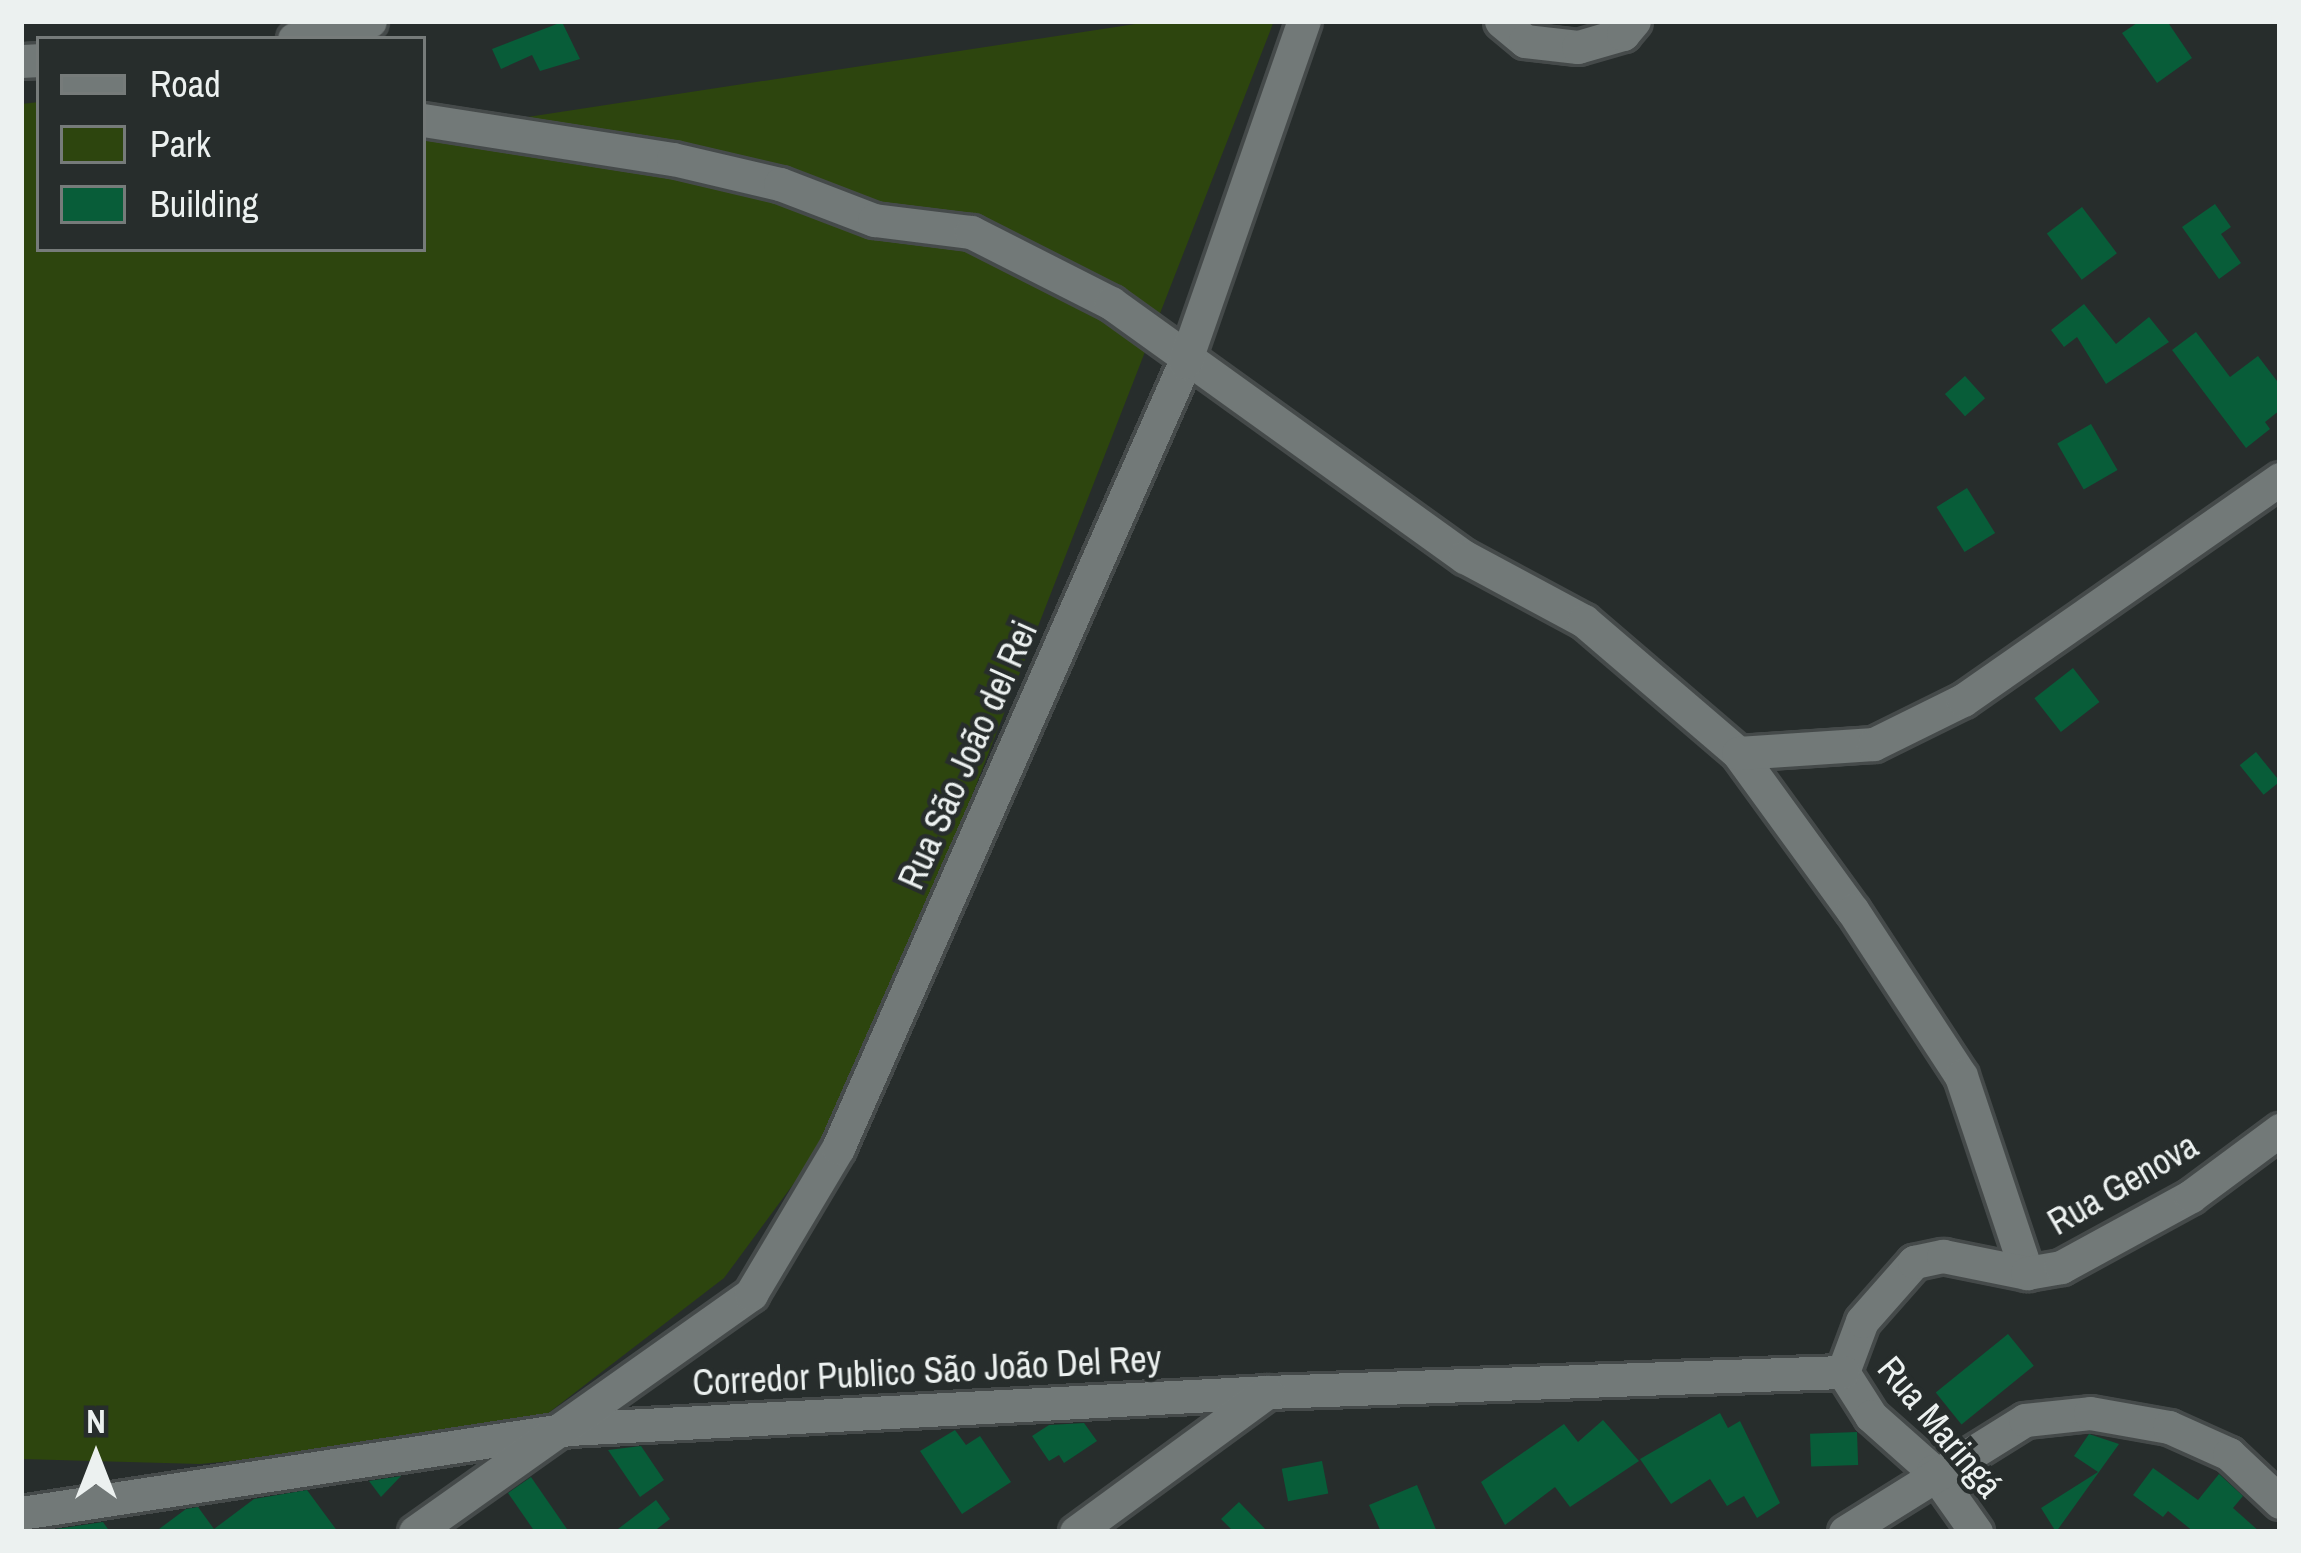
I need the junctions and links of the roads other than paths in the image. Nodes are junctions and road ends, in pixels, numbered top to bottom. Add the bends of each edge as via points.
1 (370, 21) edge
2 (1304, 21) edge
3 (1501, 21) edge
4 (1634, 21) edge
5 (339, 36) edge
6 (426, 120) edge
7 (1185, 362) junction
8 (2280, 479) edge
9 (1738, 753) junction
10 (2280, 1130) edge
11 (2027, 1273) junction
12 (1844, 1372) junction
13 (1267, 1391) junction
14 (569, 1430) junction
15 (1933, 1471) junction
16 (2280, 1502) edge
17 (21, 1513) edge
18 (415, 1532) edge
19 (1076, 1532) edge
20 (1846, 1532) edge
21 (1976, 1532) edge

1 - 5 street
2 - 7 street, Rua São João del Rei
3 - 4 street via 1525,40 1578,47 1623,34
6 - 7 street via 673,159 780,184 874,220 971,232 1111,303
7 - 9 street via 1465,557 1584,621
7 - 14 street, Rua São João del Rei via 838,1148 751,1294
8 - 9 street via 1963,700 1874,744
9 - 11 street via 1960,1076
10 - 11 street, Rua Genova via 2191,1196 2061,1267
11 - 12 street, Rua Genova via 1943,1256 1913,1262 1862,1321
12 - 13 street, Corredor Publico São João Del Rey
12 - 15 street, Rua Maringá via 1870,1416
13 - 14 street, Corredor Publico São João Del Rey
13 - 19 street
14 - 17 street, Corredor Publico São João Del Rey
14 - 18 street, Rua São João del Rei
15 - 16 street via 2025,1420 2090,1414 2169,1427 2229,1454
15 - 20 street
15 - 21 street, Rua Maringá

